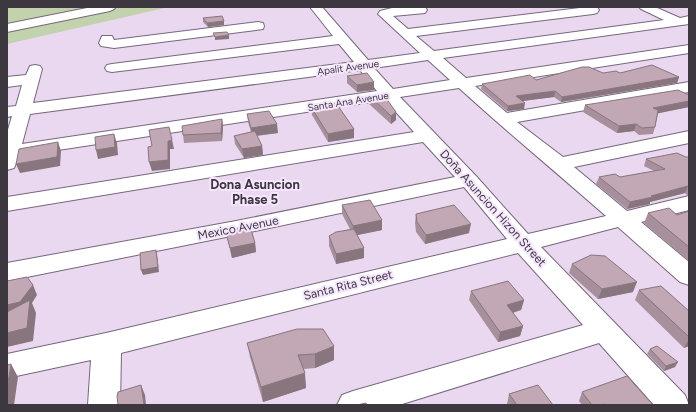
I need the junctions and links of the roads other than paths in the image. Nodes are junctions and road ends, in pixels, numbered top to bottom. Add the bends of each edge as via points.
1 (110, 7) edge
2 (316, 7) edge
3 (645, 7) edge
4 (590, 8) edge
5 (421, 10) dead end
6 (685, 22) edge
7 (258, 26) dead end
8 (7, 28) edge
9 (629, 28) junction
10 (406, 33) junction
11 (343, 39) junction
12 (683, 50) edge
13 (432, 55) junction
14 (363, 65) junction
15 (112, 68) junction
16 (7, 82) edge
17 (463, 84) junction
18 (689, 87) edge
19 (389, 94) junction
20 (112, 99) junction
21 (15, 111) edge
22 (503, 119) junction
23 (426, 136) junction
24 (689, 137) edge
25 (8, 156) edge
26 (559, 164) junction
27 (469, 180) junction
28 (689, 203) edge
29 (7, 204) edge
30 (622, 219) junction
31 (523, 242) junction
32 (7, 272) edge
33 (689, 276) edge
34 (605, 330) junction
35 (106, 345) junction
36 (7, 366) edge
37 (104, 405) edge
38 (353, 405) edge
39 (674, 405) edge

1 - 8 street
2 - 11 street, Doña Asuncion Hizon Street
3 - 6 street
4 - 9 street
4 - 10 street
5 - 10 street via 384,14
6 - 9 street, Apalit Avenue
7 - 15 street via 110,42
9 - 12 street
9 - 13 street, Apalit Avenue
10 - 13 street
11 - 14 street, Doña Asuncion Hizon Street
11 - 15 street
12 - 17 street, Santa Ana Avenue
13 - 14 street, Apalit Avenue
13 - 17 street
14 - 19 street, Doña Asuncion Hizon Street
14 - 20 street, Apalit Avenue
15 - 20 street
16 - 21 street via 34,74
17 - 19 street, Santa Ana Avenue
17 - 22 street
18 - 22 street
19 - 23 street, Doña Asuncion Hizon Street
19 - 25 street, Santa Ana Avenue
20 - 21 street, Apalit Avenue
21 - 25 street
22 - 26 street
23 - 27 street, Doña Asuncion Hizon Street
23 - 29 street
24 - 26 street
26 - 30 street
27 - 31 street, Doña Asuncion Hizon Street
27 - 32 street, Mexico Avenue
28 - 30 street, Santa Rita Street
30 - 31 street, Santa Rita Street
30 - 33 street
31 - 34 street, Doña Asuncion Hizon Street
31 - 35 street, Santa Rita Street
34 - 38 street
34 - 39 street, Doña Asuncion Hizon Street
35 - 36 street, Santa Rita Street
35 - 37 street

